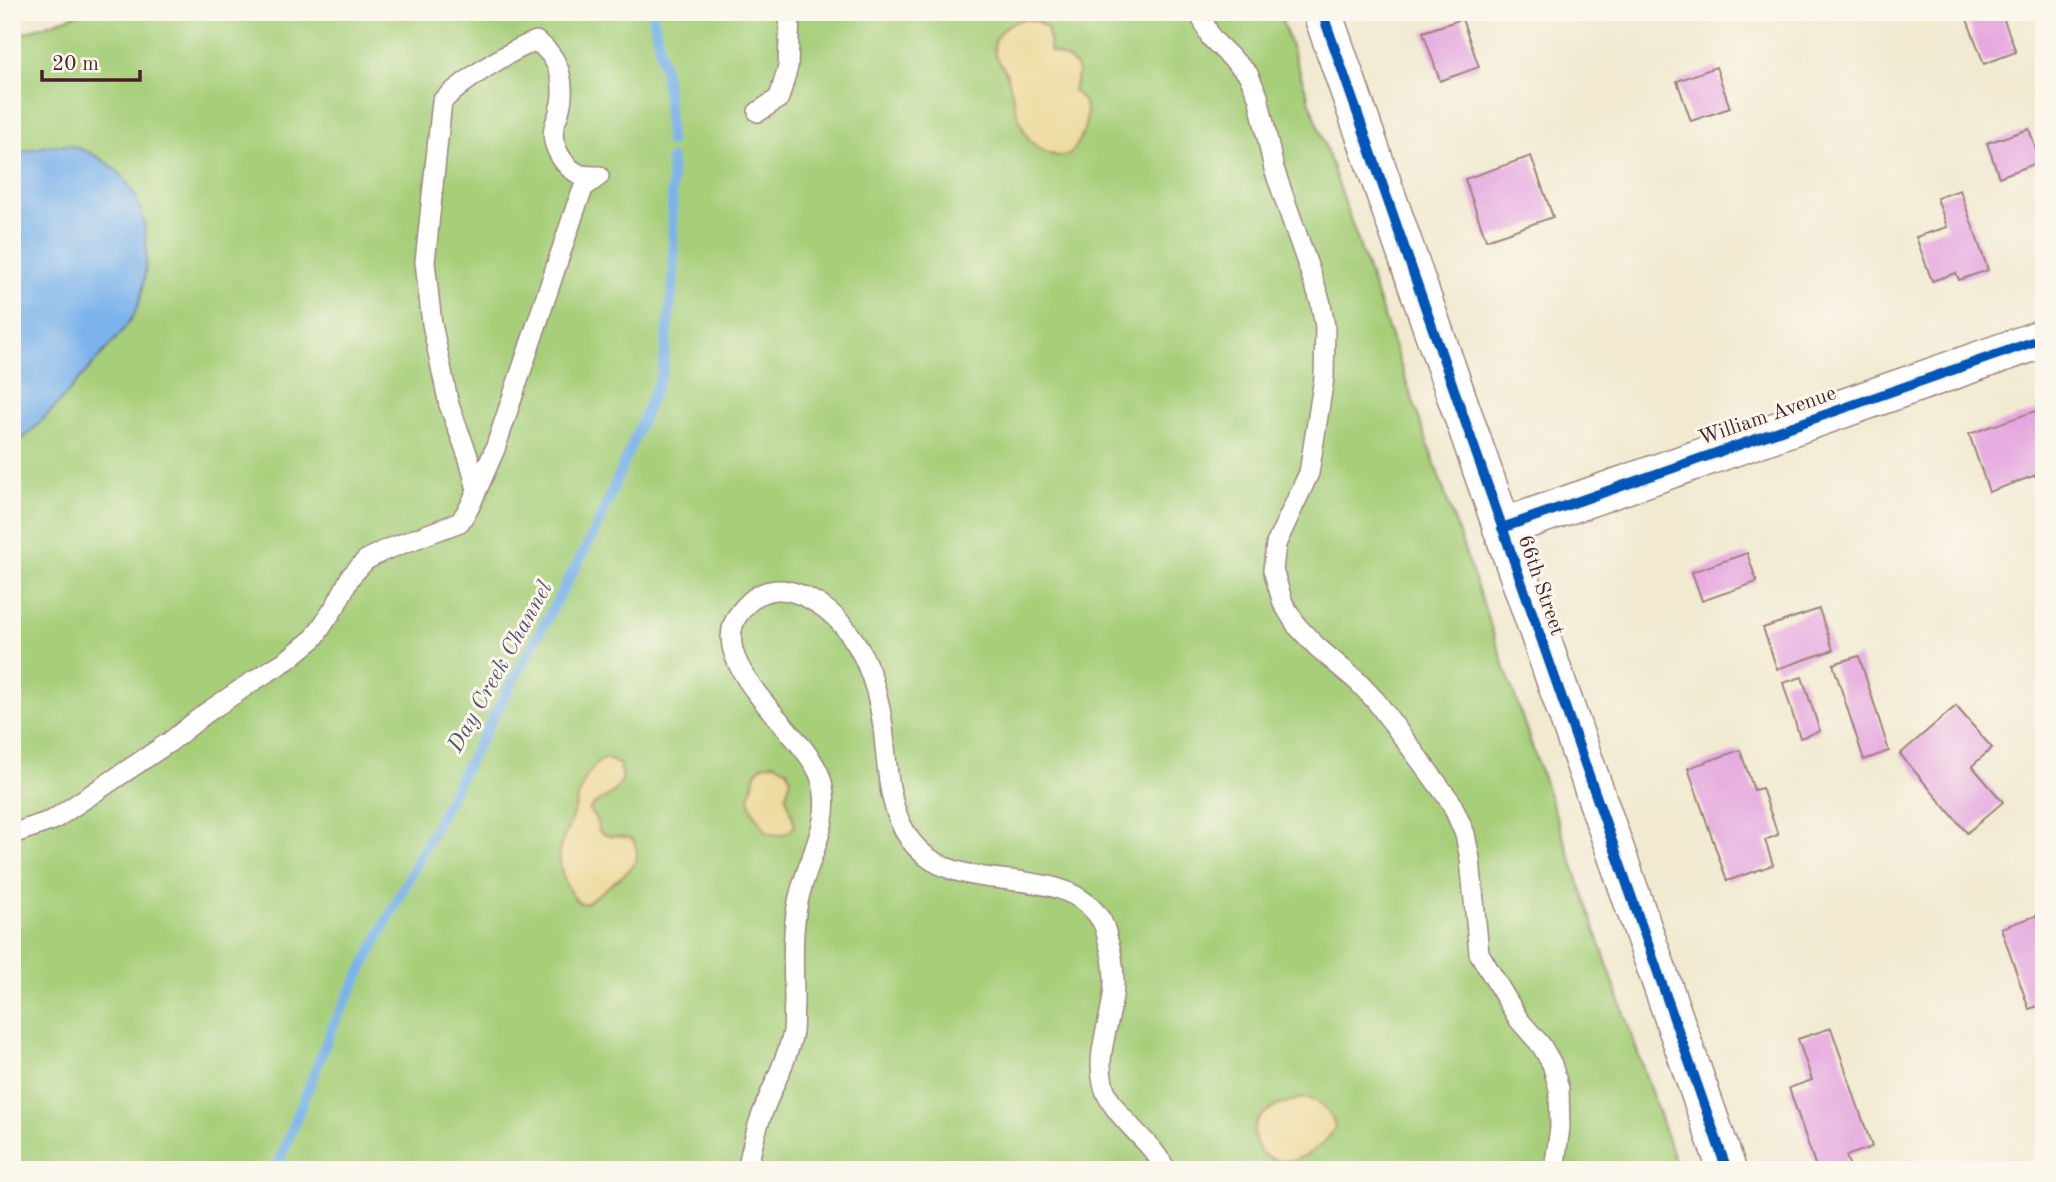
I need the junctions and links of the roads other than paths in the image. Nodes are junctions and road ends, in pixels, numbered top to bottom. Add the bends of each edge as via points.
1 (790, 12) edge
2 (1199, 12) edge
3 (1322, 12) edge
4 (758, 112) dead end
5 (2044, 338) edge
6 (477, 489) junction
7 (1502, 528) junction
8 (12, 834) edge
9 (747, 1170) edge
10 (1166, 1170) edge
11 (1554, 1170) edge
12 (1727, 1170) edge

1 - 4 lane via 788,67 779,98
2 - 11 lane via 1211,37 1248,74 1258,96 1274,169 1325,326 1324,377 1309,473 1276,544 1273,570 1283,603 1297,626 1376,701 1451,802 1470,859 1479,953 1519,1020 1547,1055 1559,1088
3 - 7 street, 66th Street
5 - 7 street, William Avenue
6 - 6 lane via 495,449 577,204 584,187 598,176 581,175 561,159 553,130 563,81 556,62 536,41 501,58 442,102 425,262 449,405
6 - 8 lane via 460,522 366,560 351,576 314,638 287,660 53,820
7 - 12 street, 66th Street
9 - 10 lane via 761,1115 793,1031 798,901 825,810 820,777 806,752 751,685 735,658 732,637 736,617 754,596 779,589 810,598 834,615 863,652 882,722 893,800 902,828 926,858 985,879 1059,888 1086,899 1104,922 1114,984 1100,1063 1103,1086 1111,1103

